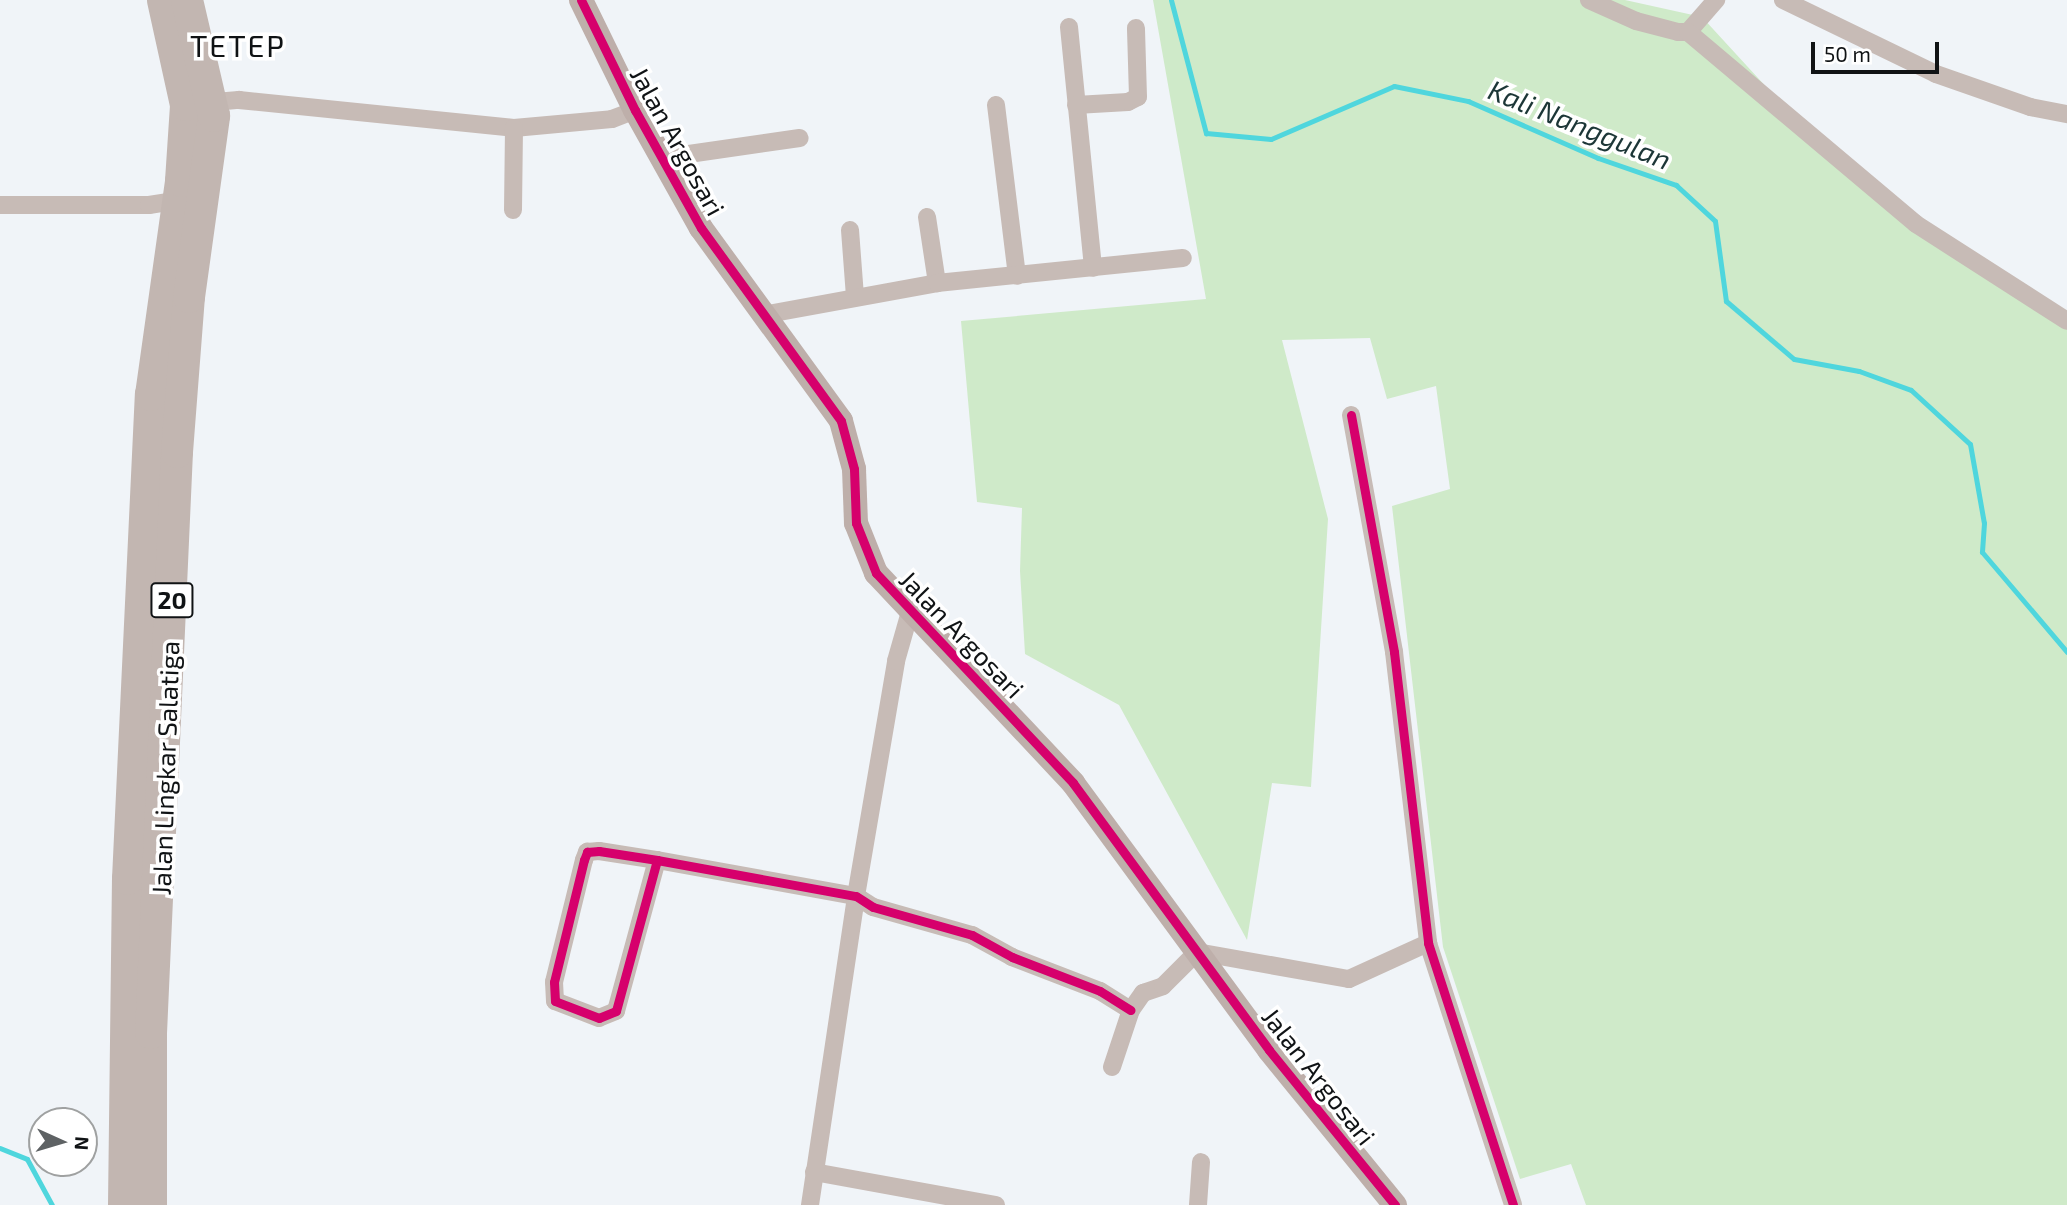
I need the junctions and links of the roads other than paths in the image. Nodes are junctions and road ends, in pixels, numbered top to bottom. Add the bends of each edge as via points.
1 (163, 0) edge
2 (187, 0) edge
3 (581, 0) edge
4 (1589, 0) edge
5 (1716, 0) edge
6 (1783, 0) edge
7 (1069, 27) dead end
8 (1136, 28) dead end
9 (1688, 32) junction
10 (199, 103) junction
11 (996, 105) dead end
12 (1076, 105) junction
13 (635, 110) junction
14 (2067, 114) edge
15 (514, 128) junction
16 (800, 138) dead end
17 (662, 158) junction
18 (192, 198) junction
19 (0, 205) edge
20 (513, 210) dead end
21 (927, 217) dead end
22 (850, 230) dead end
23 (1183, 258) dead end
24 (1093, 268) junction
25 (1017, 276) junction
26 (937, 284) junction
27 (855, 296) junction
28 (764, 315) junction
29 (2067, 321) edge
30 (1351, 415) dead end
31 (910, 612) junction
32 (657, 860) junction
33 (856, 896) junction
34 (1428, 943) junction
35 (1197, 953) junction
36 (1131, 1010) junction
37 (1112, 1067) dead end
38 (1201, 1162) dead end
39 (814, 1172) junction
40 (124, 1205) edge
41 (151, 1205) edge
42 (810, 1205) edge
43 (996, 1205) edge
44 (1198, 1205) edge
45 (1395, 1205) edge
46 (1513, 1205) edge

1 - 10 highway, Jalan Lingkar Salatiga / 20
2 - 10 highway, Jalan Lingkar Salatiga / 20
3 - 13 street, Jalan Argosari
4 - 9 street via 1636,21
5 - 9 street
6 - 14 street via 1936,74 2030,107
7 - 12 street
8 - 12 street via 1138,97 1128,102
9 - 29 street via 1916,224
10 - 15 street via 239,100
10 - 18 highway, Jalan Lingkar Salatiga / 20
11 - 25 street
12 - 24 street
13 - 15 street via 612,119
13 - 17 street, Jalan Argosari
15 - 20 street
16 - 17 street
17 - 28 street, Jalan Argosari via 701,228
18 - 19 street
18 - 40 highway, Jalan Lingkar Salatiga / 20 via 151,395 128,878
18 - 41 highway, Jalan Lingkar Salatiga / 20 via 151,1033
21 - 26 street
22 - 27 street
23 - 24 street
24 - 25 street
25 - 26 street
26 - 27 street
27 - 28 street
28 - 31 street, Jalan Argosari via 841,421 851,446 863,547 876,573
30 - 34 street via 1394,652
31 - 33 street via 896,661
31 - 35 street, Jalan Argosari via 1073,783
32 - 32 street via 615,1011 599,1018 555,1001 554,982 586,854 599,851
32 - 33 street
33 - 36 street via 873,907 972,935 1012,957 1100,991
33 - 39 street
34 - 35 street via 1349,979
34 - 46 street
35 - 36 street via 1163,986 1143,993
35 - 45 street, Jalan Argosari via 1338,1139
36 - 37 street
38 - 44 street
39 - 42 street
39 - 43 street

